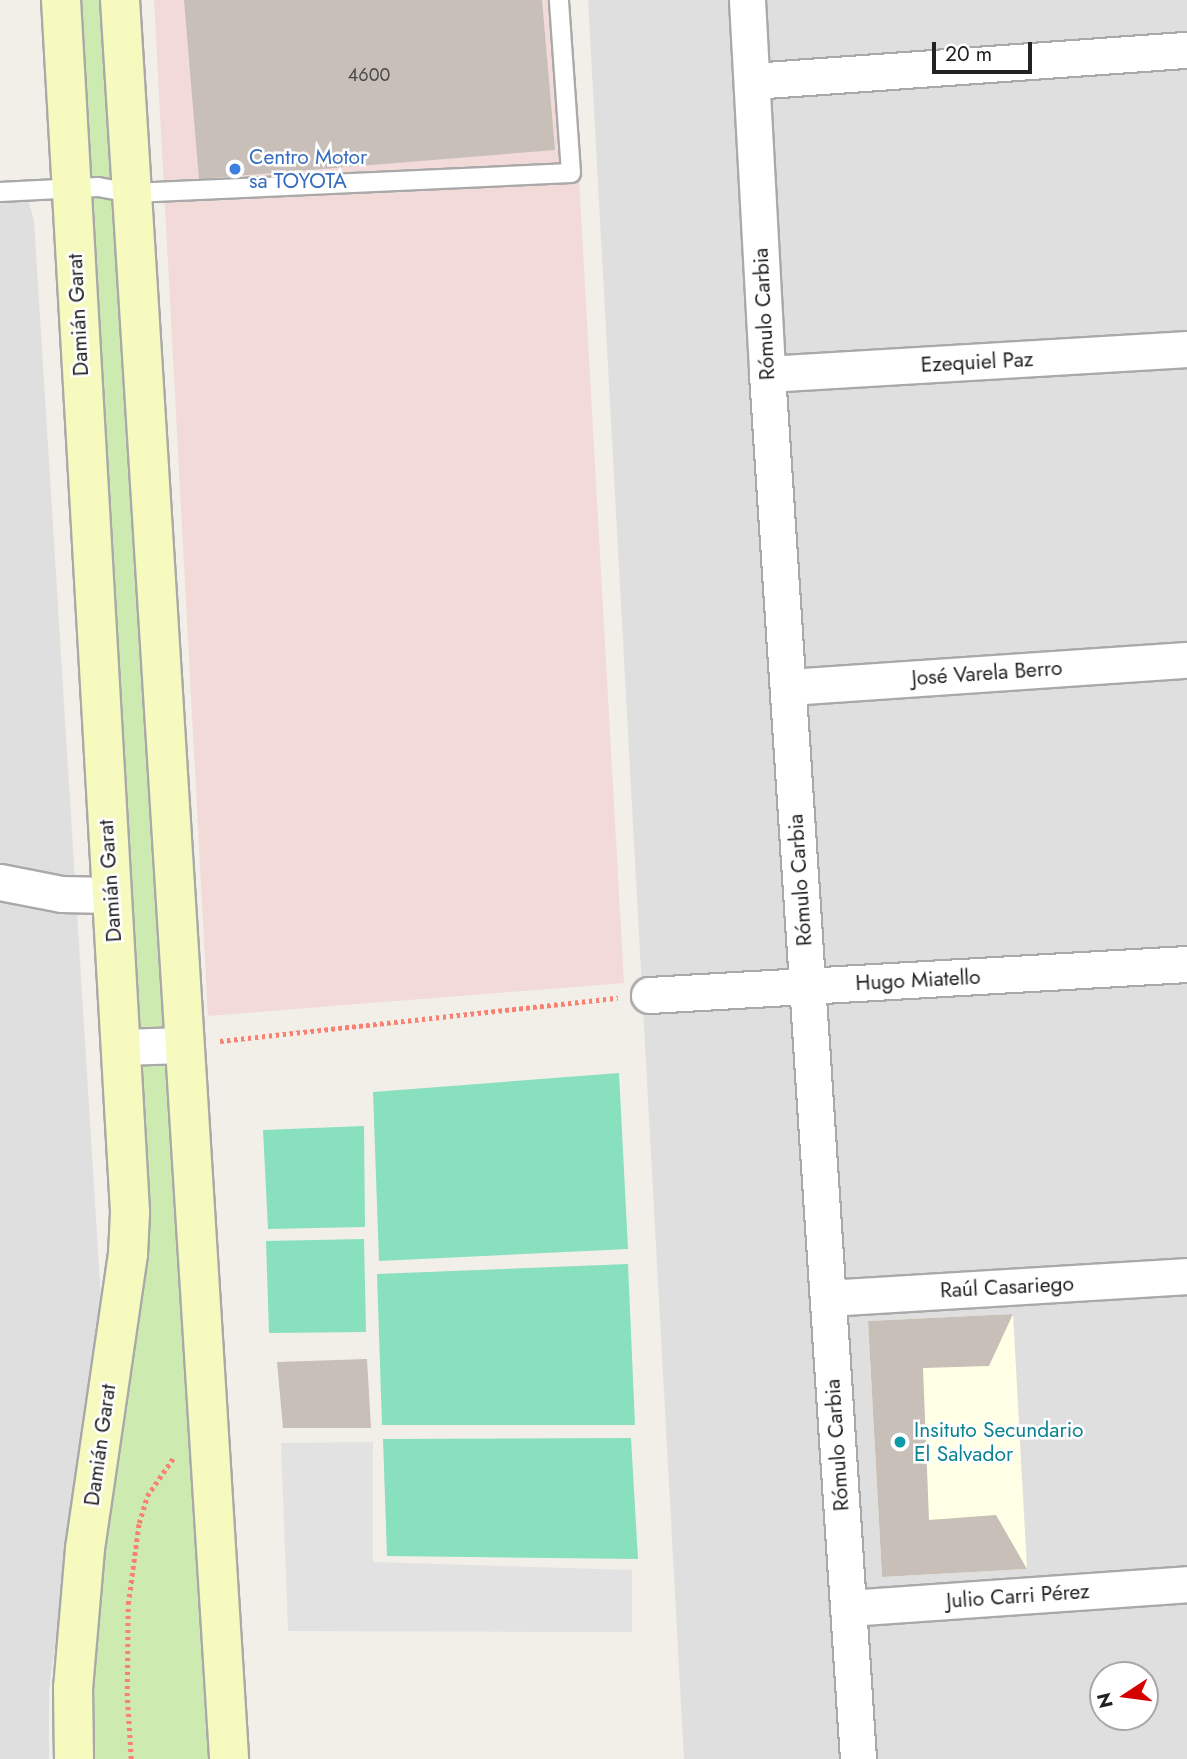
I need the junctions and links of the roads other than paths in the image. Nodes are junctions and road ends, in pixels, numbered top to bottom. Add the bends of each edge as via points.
1 (61, 0) edge
2 (120, 0) edge
3 (559, 0) edge
4 (747, 0) edge
5 (1187, 50) edge
6 (752, 82) junction
7 (71, 189) junction
8 (0, 192) edge
9 (132, 193) junction
10 (1187, 349) edge
11 (767, 374) junction
12 (1187, 660) edge
13 (788, 687) junction
14 (0, 882) edge
15 (111, 895) junction
16 (1187, 964) edge
17 (807, 987) junction
18 (649, 995) road end
19 (184, 1045) junction
20 (121, 1047) junction
21 (1187, 1276) edge
22 (828, 1298) junction
23 (1187, 1584) edge
24 (848, 1608) junction
25 (74, 1759) edge
26 (229, 1759) edge
27 (858, 1759) edge

1 - 7 main road, Damián Garat
2 - 9 main road
3 - 9 lane via 571,173
4 - 6 street, Rómulo Carbia
5 - 6 street
6 - 11 street, Rómulo Carbia
7 - 8 lane
7 - 9 lane via 98,187
7 - 15 main road, Damián Garat
9 - 19 main road
10 - 11 street, Ezequiel Paz
11 - 13 street, Rómulo Carbia
12 - 13 street, José Varela Berro
13 - 17 street, Rómulo Carbia
14 - 15 street via 61,894
15 - 20 main road, Damián Garat
16 - 17 street, Hugo Miatello
17 - 18 street, Hugo Miatello
17 - 22 street, Rómulo Carbia
19 - 20 street
19 - 26 main road
20 - 25 main road, Damián Garat via 128,1254 85,1549 73,1688
21 - 22 street, Raúl Casariego
22 - 24 street, Rómulo Carbia
23 - 24 street, Julio Carri Pérez
24 - 27 street, Rómulo Carbia

